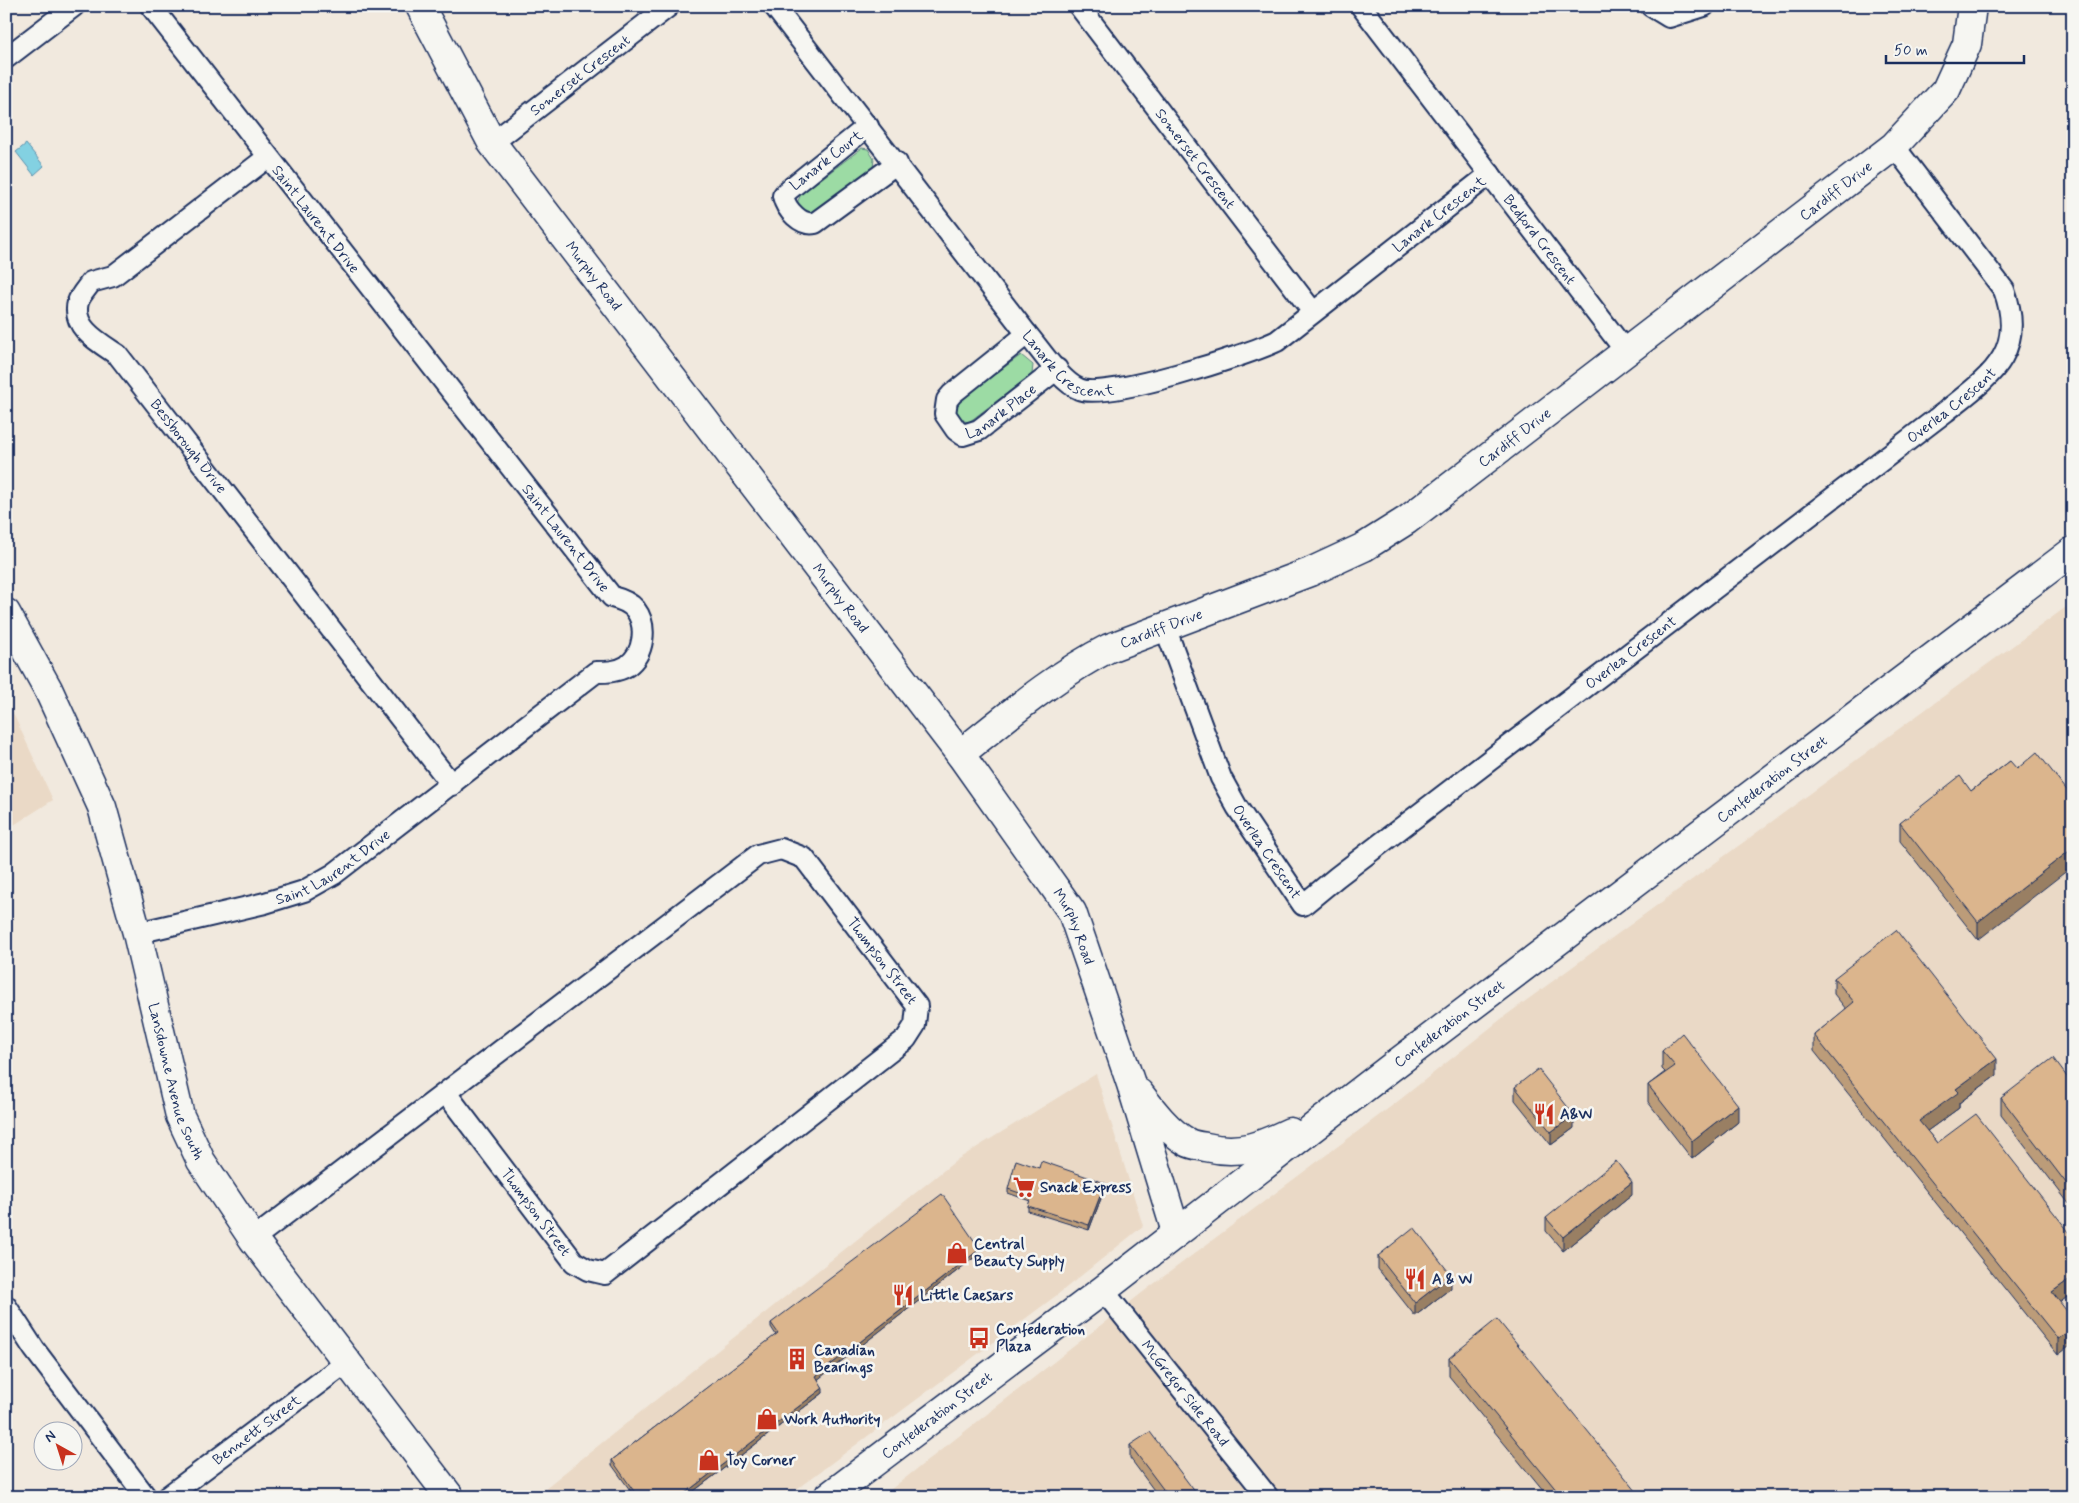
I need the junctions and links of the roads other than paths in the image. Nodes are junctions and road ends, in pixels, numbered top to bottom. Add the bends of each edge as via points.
1 (74, 6) edge
2 (151, 6) edge
3 (420, 6) edge
4 (669, 6) edge
5 (774, 6) edge
6 (1080, 6) edge
7 (1361, 6) edge
8 (1651, 6) edge
9 (1704, 6) edge
10 (1972, 6) edge
11 (6, 58) edge
12 (868, 126) junction
13 (492, 144) junction
14 (1894, 146) junction
15 (268, 156) junction
16 (896, 163) junction
17 (1490, 174) junction
18 (1313, 312) junction
19 (1027, 334) junction
20 (1627, 353) junction
21 (1057, 370) junction
22 (2073, 551) edge
23 (6, 613) edge
24 (1165, 627) junction
25 (960, 754) junction
26 (452, 785) junction
27 (136, 933) junction
28 (1131, 1084) junction
29 (446, 1092) junction
30 (1330, 1113) junction
31 (1176, 1232) junction
32 (253, 1239) junction
33 (1103, 1290) junction
34 (6, 1306) edge
35 (347, 1362) junction
36 (146, 1497) edge
37 (167, 1497) edge
38 (450, 1497) edge
39 (828, 1497) edge
40 (1268, 1497) edge

1 - 11 street
2 - 15 street, Saint Laurent Drive
3 - 13 street, Murphy Road
4 - 13 street, Somerset Crescent
5 - 12 street, Lanark Crescent
6 - 18 street, Somerset Crescent
7 - 17 street, Bedford Crescent
8 - 9 street via 1669,17
10 - 14 street, Cardiff Drive via 1966,44 1946,90
12 - 16 street, Lanark Crescent
12 - 16 street, Lanark Court via 786,192 784,201 801,222 815,223
13 - 25 street, Murphy Road
14 - 20 street, Cardiff Drive
14 - 24 street, Overlea Crescent via 2004,290 2012,325 2010,342 2002,360 1945,412 1303,905 1221,778
15 - 26 street, Bessborough Drive via 113,276 91,282 78,301 78,318 91,337 118,355
15 - 26 street, Saint Laurent Drive via 612,597 625,600 636,610 642,624 643,639 638,653 627,665 611,672 596,672
16 - 19 street, Lanark Crescent
17 - 18 street, Lanark Crescent
17 - 20 street, Bedford Crescent
18 - 21 street, Lanark Crescent via 1277,341 1256,352 1118,389 1079,390
19 - 21 street, Lanark Crescent
19 - 21 street, Lanark Place via 947,400 946,414 956,430 963,434 979,430
20 - 24 street, Cardiff Drive via 1376,540 1310,572
22 - 30 street, Confederation Street
23 - 27 street, Lansdowne Avenue South via 48,689 102,807
24 - 25 street, Cardiff Drive via 1109,648 1065,672
25 - 28 street, Murphy Road via 1072,912
26 - 27 street, Saint Laurent Drive via 334,874 304,890 265,903
27 - 32 street, Lansdowne Avenue South via 180,1116 201,1161
28 - 30 street via 1158,1117 1188,1143 1224,1151 1262,1144
28 - 31 street, Murphy Road
29 - 29 street, Thompson Street via 574,1262 605,1274 906,1039 915,1025 916,1006 804,858 781,849 758,855
29 - 32 street, Thompson Street
30 - 31 street, Confederation Street
31 - 33 street, Confederation Street
32 - 35 street, Lansdowne Avenue South
33 - 39 street, Confederation Street
33 - 40 street, McGregor Side Road
34 - 36 street via 34,1349
35 - 37 street, Bennett Street
35 - 38 street, Lansdowne Avenue South

